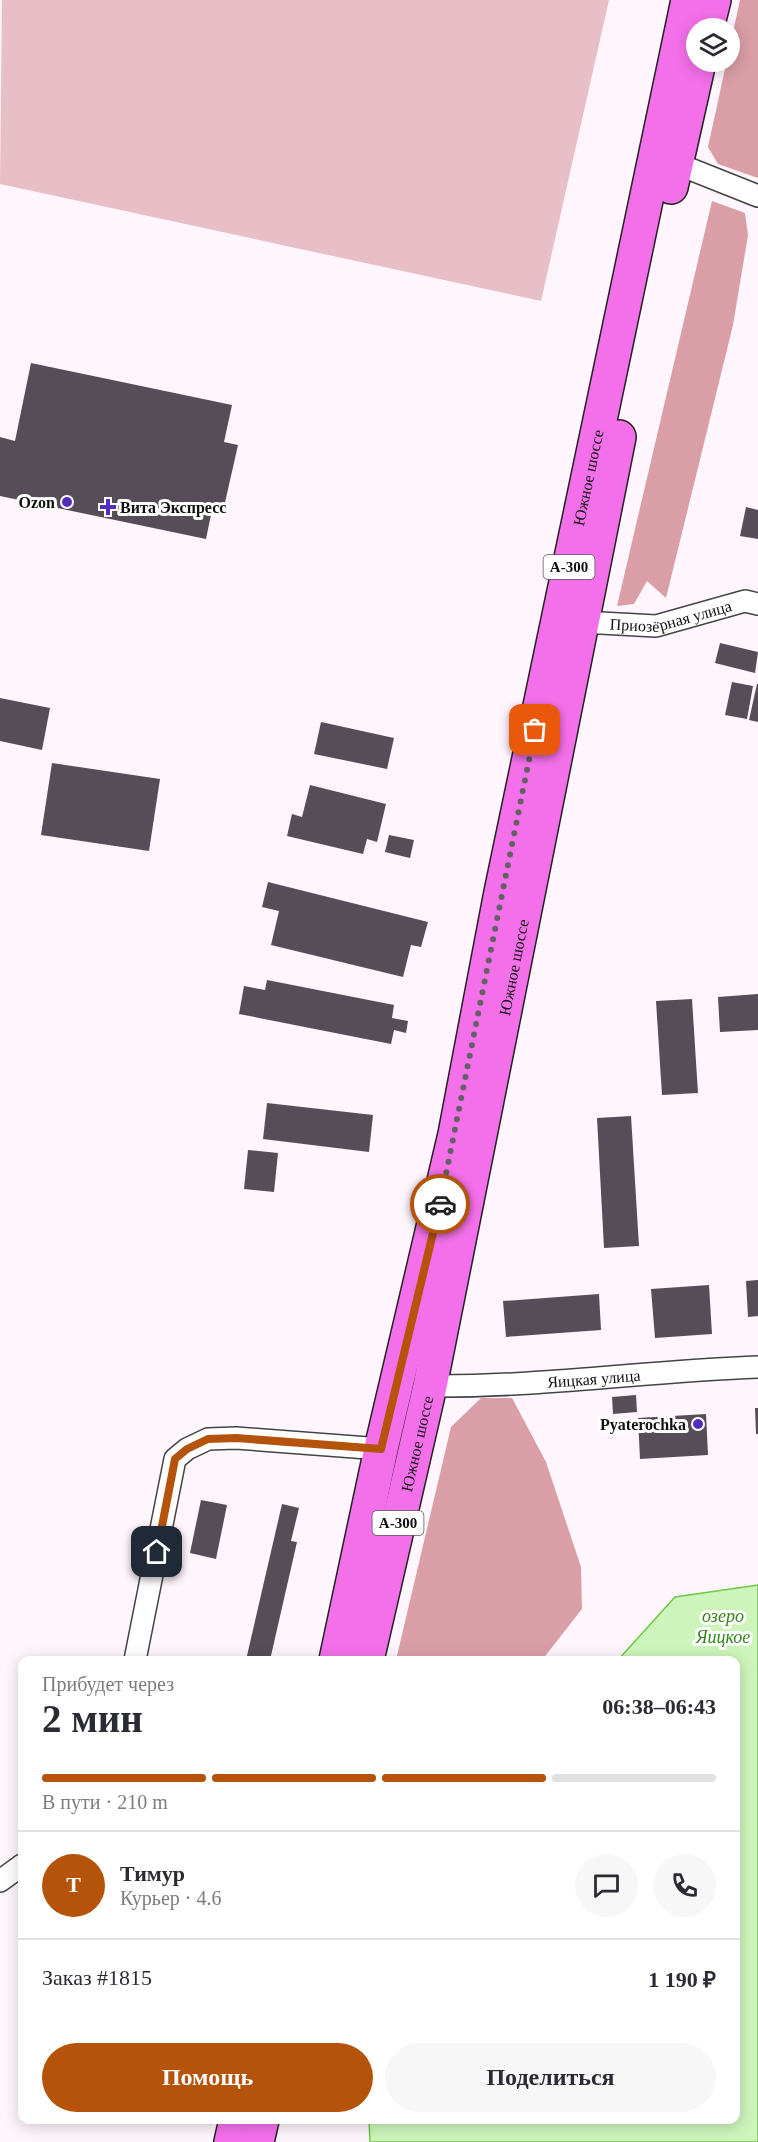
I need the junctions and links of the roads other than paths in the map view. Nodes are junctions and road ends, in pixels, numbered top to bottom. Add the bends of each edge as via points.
1 (688, 0) edge
2 (714, 0) edge
3 (710, 18) edge
4 (697, 72) edge
5 (675, 163) junction
6 (758, 196) edge
7 (758, 604) edge
8 (582, 622) junction
9 (758, 1368) edge
10 (430, 1386) junction
11 (381, 1449) junction
12 (136, 1656) edge
13 (337, 1656) edge
14 (368, 1656) edge
15 (18, 1868) edge
16 (0, 1881) edge
17 (235, 2124) edge
18 (261, 2124) edge
19 (231, 2142) edge
20 (257, 2142) edge

1 - 11 main road, Южное шоссе / А-300 via 501,892 455,1134
2 - 3 main road
4 - 5 main road, Южное шоссе / А-300
5 - 6 street
5 - 8 main road, Южное шоссе / А-300
7 - 8 street, Приозёрная улица via 745,601 656,626
8 - 10 main road, Южное шоссе / А-300
9 - 10 street, Яицкая улица
10 - 14 main road, Южное шоссе / А-300
11 - 12 street via 208,1439 175,1459
11 - 13 main road, Южное шоссе / А-300
15 - 16 street
17 - 19 main road
18 - 20 main road

